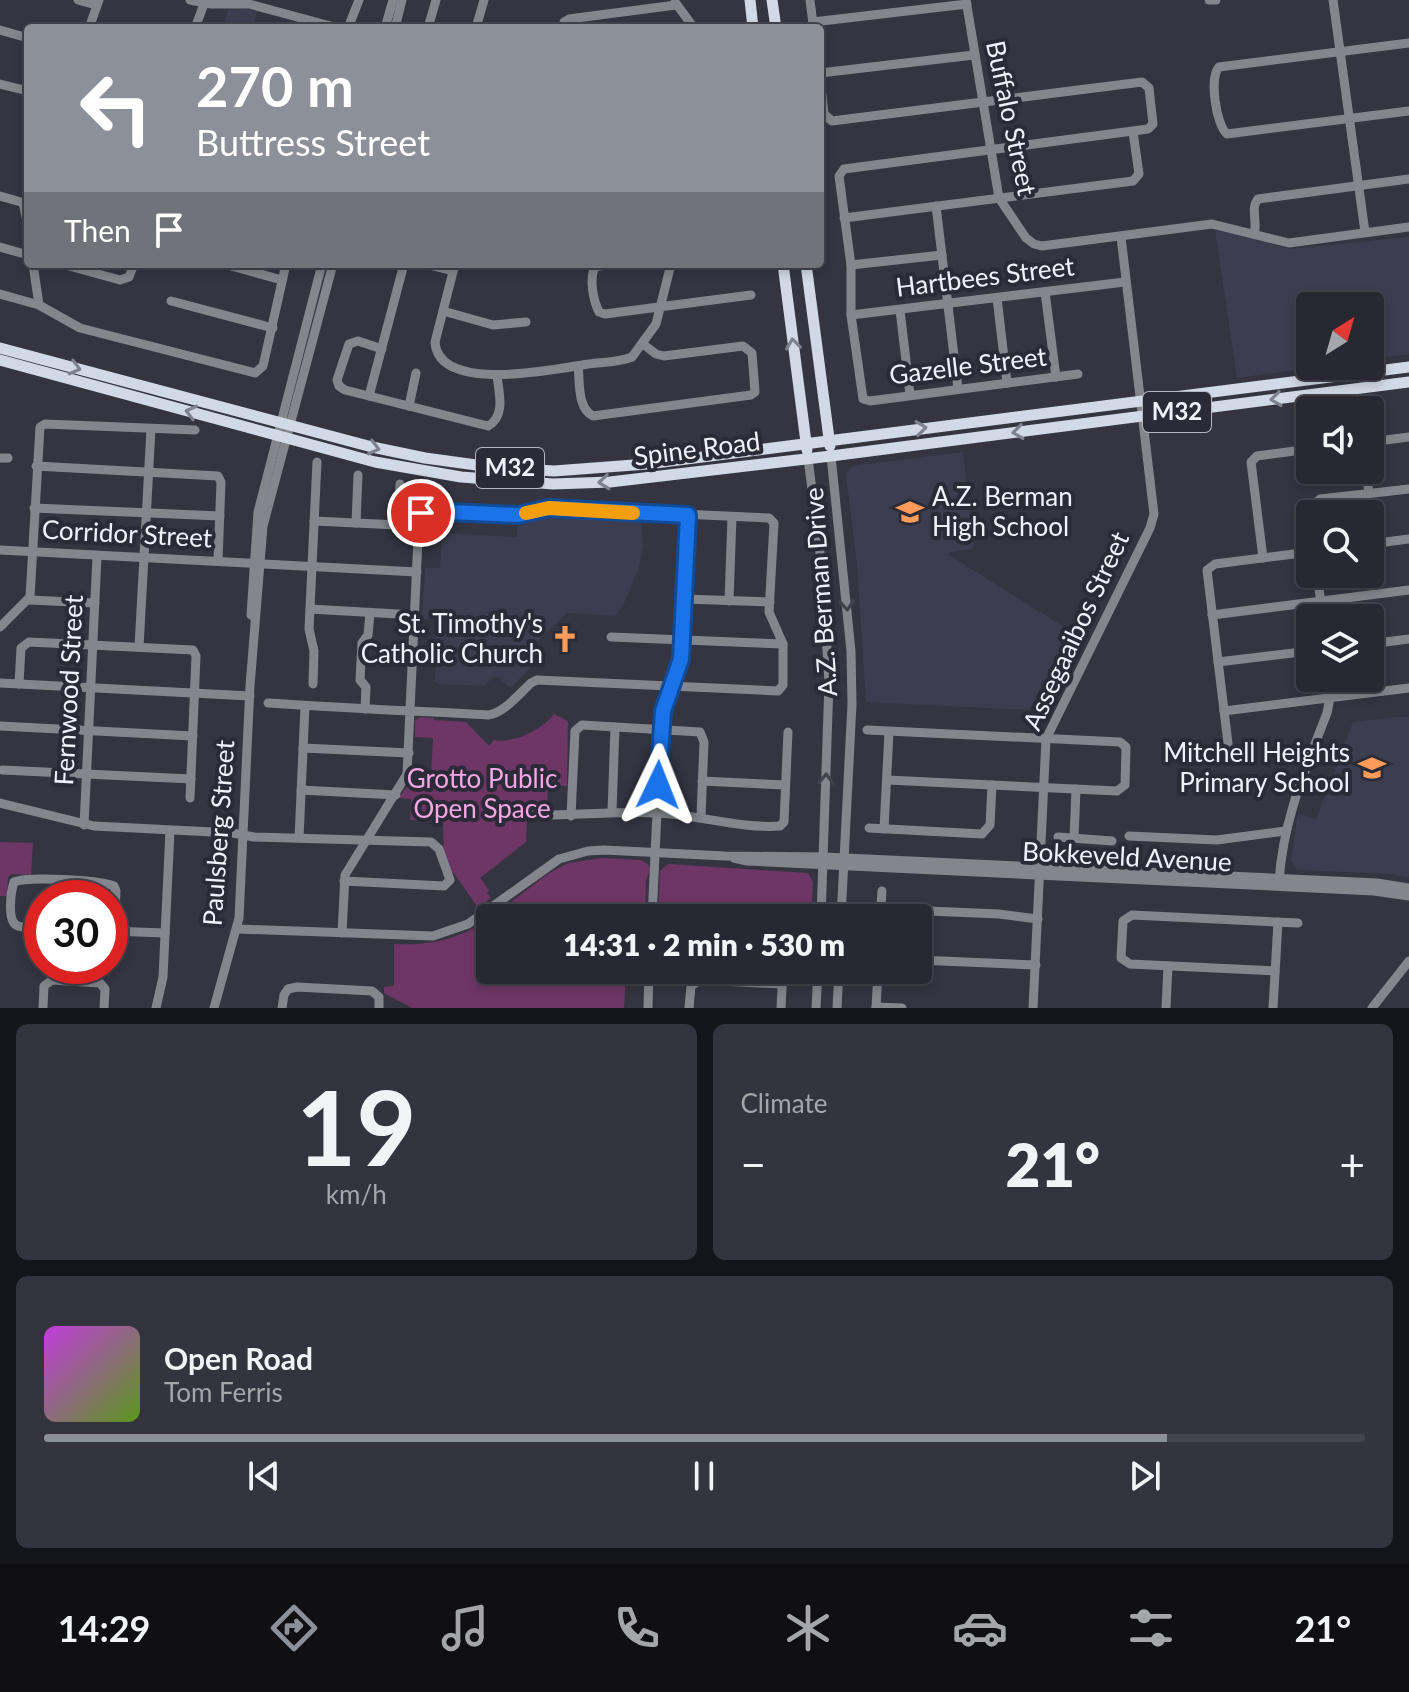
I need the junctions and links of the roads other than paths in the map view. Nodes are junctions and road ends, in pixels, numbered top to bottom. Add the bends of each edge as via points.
1 (78, 0) edge
2 (190, 0) edge
3 (359, 0) edge
4 (393, 0) edge
5 (402, 0) edge
6 (436, 0) edge
7 (484, 0) edge
8 (750, 0) edge
9 (772, 0) edge
10 (810, 0) edge
11 (1209, 0) edge
12 (1216, 0) edge
13 (1333, 0) edge
14 (98, 2) edge
15 (250, 2) edge
16 (675, 2) edge
17 (967, 2) edge
18 (204, 4) junction
19 (90, 24) edge
20 (196, 24) edge
21 (324, 24) edge
22 (350, 24) edge
23 (386, 24) edge
24 (396, 24) edge
25 (429, 24) edge
26 (477, 24) edge
27 (564, 24) edge
28 (691, 24) edge
29 (753, 24) edge
30 (775, 24) edge
31 (813, 24) edge
32 (820, 24) edge
33 (0, 30) edge
34 (24, 37) edge
35 (1409, 43) edge
36 (1339, 52) junction
37 (974, 55) junction
38 (824, 75) edge
39 (0, 84) edge
40 (24, 90) edge
41 (985, 101) junction
42 (1409, 111) edge
43 (824, 114) edge
44 (1350, 118) junction
45 (1133, 132) junction
46 (992, 149) junction
47 (1409, 179) edge
48 (1357, 185) junction
49 (0, 196) edge
50 (999, 198) junction
51 (24, 202) edge
52 (936, 206) junction
53 (844, 218) junction
54 (1409, 227) edge
55 (1365, 232) junction
56 (1254, 234) junction
57 (1121, 237) junction
58 (0, 247) edge
59 (24, 254) edge
60 (942, 255) junction
61 (851, 265) junction
62 (34, 268) edge
63 (76, 268) edge
64 (132, 268) edge
65 (238, 268) edge
66 (285, 268) edge
67 (321, 268) edge
68 (332, 268) edge
69 (403, 268) edge
70 (454, 268) edge
71 (595, 268) edge
72 (670, 268) edge
73 (784, 268) edge
74 (807, 268) edge
75 (282, 280) junction
76 (1125, 282) junction
77 (1045, 292) junction
78 (0, 294) edge
79 (751, 295) dead end
80 (997, 298) junction
81 (171, 301) dead end
82 (948, 304) junction
83 (39, 305) junction
84 (660, 308) junction
85 (900, 310) junction
86 (443, 311) junction
87 (851, 315) junction
88 (526, 322) dead end
89 (273, 328) junction
90 (643, 344) junction
91 (0, 348) edge
92 (382, 349) junction
93 (0, 360) edge
94 (578, 366) junction
95 (1409, 367) edge
96 (416, 373) dead end
97 (1078, 374) dead end
98 (497, 376) junction
99 (1056, 377) junction
100 (1409, 382) edge
101 (1007, 383) junction
102 (958, 389) junction
103 (910, 395) junction
104 (369, 396) junction
105 (1140, 401) junction
106 (409, 406) junction
107 (1142, 416) junction
108 (284, 424) junction
109 (151, 429) junction
110 (195, 430) dead end
111 (281, 437) junction
112 (1409, 437) edge
113 (1384, 440) edge
114 (829, 441) junction
115 (806, 444) junction
116 (1296, 451) edge
117 (831, 456) junction
118 (808, 458) junction
119 (317, 462) dead end
120 (36, 466) junction
121 (148, 472) junction
122 (358, 475) dead end
123 (400, 484) dead end
124 (1368, 484) edge
125 (1409, 489) edge
126 (1369, 493) junction
127 (1323, 500) edge
128 (34, 508) junction
129 (147, 513) junction
130 (688, 515) junction
131 (220, 516) junction
132 (732, 517) junction
133 (314, 521) junction
134 (356, 523) junction
135 (398, 525) junction
136 (419, 526) junction
137 (1409, 539) edge
138 (1384, 542) edge
139 (0, 550) edge
140 (32, 552) junction
141 (1296, 554) edge
142 (97, 557) junction
143 (145, 557) junction
144 (1263, 558) junction
145 (218, 561) junction
146 (256, 563) junction
147 (312, 567) junction
148 (417, 572) junction
149 (1319, 588) edge
150 (1409, 590) edge
151 (684, 599) junction
152 (29, 600) junction
153 (729, 601) junction
154 (1321, 601) junction
155 (770, 602) junction
156 (95, 603) junction
157 (1321, 604) edge
158 (310, 609) junction
159 (370, 613) junction
160 (415, 615) junction
161 (1212, 615) junction
162 (0, 627) edge
163 (611, 637) dead end
164 (1409, 639) edge
165 (682, 641) junction
166 (1384, 642) edge
167 (783, 644) junction
168 (93, 645) junction
169 (139, 647) junction
170 (1296, 653) edge
171 (1218, 662) junction
172 (0, 683) edge
173 (19, 684) junction
174 (313, 684) dead end
175 (671, 686) junction
176 (91, 688) junction
177 (1409, 688) edge
178 (1330, 692) edge
179 (195, 693) junction
180 (250, 696) junction
181 (1330, 698) junction
182 (268, 703) dead end
183 (305, 706) junction
184 (365, 709) junction
185 (411, 711) junction
186 (1224, 711) junction
187 (0, 726) edge
188 (615, 727) junction
189 (661, 729) junction
190 (867, 730) dead end
191 (89, 731) junction
192 (788, 732) dead end
193 (889, 732) junction
194 (193, 736) junction
195 (1046, 739) junction
196 (303, 748) junction
197 (409, 753) junction
198 (1230, 760) dead end
199 (2, 770) dead end
200 (87, 774) junction
201 (191, 779) junction
202 (887, 780) junction
203 (702, 781) junction
204 (785, 785) junction
205 (992, 785) junction
206 (1043, 788) junction
207 (1076, 789) junction
208 (301, 790) junction
209 (396, 795) junction
210 (190, 798) dead end
211 (0, 803) edge
212 (612, 812) junction
213 (657, 813) junction
214 (529, 815) dead end
215 (571, 816) junction
216 (701, 816) junction
217 (84, 825) junction
218 (869, 828) dead end
219 (884, 829) junction
220 (170, 831) junction
221 (1285, 831) junction
222 (244, 835) junction
223 (1129, 836) dead end
224 (1058, 837) dead end
225 (299, 838) junction
226 (1074, 838) junction
227 (367, 840) junction
228 (1112, 841) dead end
229 (656, 853) junction
230 (823, 861) junction
231 (844, 862) junction
232 (1039, 871) junction
233 (54, 880) edge
234 (344, 881) junction
235 (1279, 882) junction
236 (1409, 888) edge
237 (882, 891) dead end
238 (1409, 896) edge
239 (653, 904) edge
240 (821, 904) edge
241 (842, 904) edge
242 (881, 904) edge
243 (932, 914) edge
244 (1038, 919) junction
245 (1278, 922) junction
246 (1298, 923) dead end
247 (24, 927) edge
248 (238, 929) junction
249 (128, 932) edge
250 (165, 933) junction
251 (342, 933) junction
252 (932, 961) edge
253 (1409, 961) edge
254 (1036, 965) junction
255 (1168, 966) junction
256 (1275, 971) junction
257 (649, 984) edge
258 (694, 984) edge
259 (782, 984) edge
260 (817, 984) edge
261 (838, 984) edge
262 (877, 984) edge
263 (876, 1007) edge
264 (43, 1008) edge
265 (104, 1008) edge
266 (156, 1008) edge
267 (214, 1008) edge
268 (282, 1008) edge
269 (379, 1008) edge
270 (648, 1008) edge
271 (689, 1008) edge
272 (781, 1008) edge
273 (816, 1008) edge
274 (837, 1008) edge
275 (902, 1008) edge
276 (1033, 1008) edge
277 (1166, 1008) edge
278 (1273, 1008) edge
279 (1372, 1008) edge

1 - 14 street
2 - 18 street
3 - 22 street
4 - 23 street
5 - 24 street
6 - 25 street
7 - 26 street
8 - 29 main road
9 - 30 main road
10 - 31 street
11 - 12 street
13 - 36 street
14 - 19 street
15 - 18 street
15 - 21 street
16 - 27 street
16 - 28 street
17 - 32 street
17 - 37 street, Buffalo Street
18 - 20 street
33 - 34 street
35 - 36 street
36 - 44 street
36 - 44 street via 1219,67 1213,76 1220,126 1227,134
37 - 38 street
37 - 41 street, Buffalo Street
39 - 40 street
41 - 43 street via 832,121
41 - 45 street via 1142,82 1149,88 1153,124
41 - 46 street, Buffalo Street
42 - 44 street
44 - 48 street
45 - 46 street
45 - 50 street via 1139,174 1133,181
46 - 50 street, Buffalo Street
46 - 53 street, Gazelle Street via 844,169 839,176
47 - 48 street
48 - 55 street
48 - 56 street via 1258,199
49 - 51 street
50 - 52 street
50 - 57 street, Buffalo Street via 1026,238 1038,246
52 - 53 street
52 - 60 street
53 - 61 street, Gazelle Street
54 - 55 street
55 - 56 street via 1289,243
56 - 57 street via 1212,224
57 - 76 street, Assegaaibos Street
58 - 59 street
60 - 61 street
60 - 82 street
61 - 87 street, Gazelle Street
62 - 83 street
63 - 64 street via 120,280 129,277
65 - 75 street
66 - 75 street
67 - 108 street
68 - 108 street
69 - 92 street
70 - 86 street
71 - 84 street via 599,312
72 - 84 street
115 -> 73 main road, A.Z. Berman Drive
74 - 114 main road, A.Z. Berman Drive
75 - 89 street
76 - 77 street, Hartbees Street
76 - 105 street, Assegaaibos Street
77 - 80 street, Hartbees Street
77 - 99 street
78 - 83 street
79 - 84 street
80 - 82 street, Hartbees Street
80 - 101 street
81 - 89 street
82 - 85 street, Hartbees Street
82 - 102 street
83 - 89 street via 80,328 252,373 262,369
84 - 90 street
85 - 87 street, Hartbees Street
85 - 103 street
86 - 88 street via 493,325
86 - 98 street via 435,342 440,358 451,366
87 - 103 street, Gazelle Street via 863,399
90 - 94 street via 625,360
90 - 94 street via 664,356 743,346 752,353 755,392 593,416 582,406
91 -> 108 main road, Spine Road / M32
92 - 104 street
92 - 104 street via 351,342 337,380 345,390
111 -> 93 main road, Spine Road / M32
94 - 98 street
95 - 105 main road, Spine Road / M32
96 - 106 street
97 - 99 street, Gazelle Street
98 - 106 street via 500,406 496,421 488,426
99 - 101 street, Gazelle Street
100 -> 107 main road, Spine Road / M32
101 - 102 street, Gazelle Street
102 - 103 street, Gazelle Street
104 - 106 street
105 - 107 street, Assegaaibos Street
114 -> 105 main road, Spine Road / M32
107 -> 117 main road, Spine Road / M32
107 - 195 street, Assegaaibos Street via 1152,520
108 - 111 street, Paulsberg Street
108 -> 115 main road, Spine Road / M32 via 425,458 554,471
109 - 110 street
109 - 120 street via 44,424 38,430
109 - 121 street
118 -> 111 main road, Spine Road / M32 via 553,484 430,472
111 - 146 street, Paulsberg Street
112 - 113 street
114 - 115 main road, Spine Road / M32
114 - 117 main road, A.Z. Berman Drive
115 - 118 main road, A.Z. Berman Drive
116 - 144 street via 1257,456 1251,462
117 - 118 main road, Spine Road / M32
117 -> 231 street, A.Z. Berman Drive via 851,651
230 -> 118 street, A.Z. Berman Drive via 829,682
119 - 133 street
120 - 121 street
120 - 128 street
121 - 129 street
121 - 131 street via 218,476
122 - 134 street
123 - 135 street
124 - 126 street
125 - 126 street
126 - 127 street
128 - 129 street
128 - 140 street
129 - 131 street
129 - 143 street
130 - 132 street
130 - 136 street via 549,508 518,515 428,511 420,515
130 - 151 street
131 - 145 street
132 - 153 street
132 - 155 street via 773,520
133 - 134 street
133 - 147 street
134 - 135 street
135 - 136 street
136 - 148 street
137 - 138 street
139 - 140 street, Corridor Street
140 - 142 street, Corridor Street
140 - 152 street
141 - 144 street
142 - 143 street, Corridor Street
142 - 156 street, Fernwood Street
143 - 145 street, Corridor Street
143 - 169 street
144 - 161 street via 1209,568
145 - 146 street, Corridor Street
146 - 147 street, Corridor Street
146 - 180 street, Paulsberg Street
147 - 148 street, Corridor Street
147 - 158 street
148 - 160 street
149 - 154 street
150 - 154 street
151 - 153 street
151 - 165 street
152 - 156 street
152 - 162 street
153 - 155 street
154 - 157 street
154 - 161 street
155 - 167 street via 770,618
156 - 168 street, Fernwood Street
158 - 159 street
158 - 174 street
159 - 160 street
159 - 184 street via 360,680 366,687
160 - 185 street
161 - 171 street
163 - 165 street
164 - 166 street
165 - 167 street
165 - 175 street
167 - 175 street via 781,689
168 - 169 street
168 - 173 street via 27,642 21,648
168 - 176 street, Fernwood Street
169 - 179 street via 193,650
170 - 171 street
171 - 186 street
172 - 173 street
173 - 176 street
175 - 185 street via 537,680 494,715
175 - 189 street
176 - 179 street
176 - 191 street, Fernwood Street
177 - 181 street
178 - 181 street
179 - 180 street
179 - 194 street
180 - 222 street, Paulsberg Street
181 - 186 street
181 - 221 street
182 - 183 street
183 - 184 street
183 - 196 street
184 - 185 street
185 - 197 street
186 - 198 street
187 - 191 street
188 - 189 street
188 - 212 street
188 - 215 street via 582,725 576,730
189 - 203 street via 703,735
189 - 213 street
190 - 193 street
191 - 194 street
191 - 200 street, Fernwood Street
192 - 204 street
193 - 195 street
193 - 202 street
194 - 201 street
195 - 206 street, Assegaaibos Street
195 - 207 street via 1124,744 1122,789
196 - 197 street
196 - 208 street
197 - 209 street via 406,777
199 - 200 street
200 - 201 street
200 - 217 street, Fernwood Street
201 - 210 street
202 - 205 street
202 - 219 street
203 - 204 street
203 - 216 street
204 - 216 street via 780,826
205 - 206 street
205 - 219 street via 990,825 982,834
206 - 207 street
206 - 232 street, Assegaaibos Street
207 - 226 street
208 - 209 street
208 - 225 street
209 - 227 street
211 - 217 street
212 - 213 street
212 - 215 street
213 - 216 street
213 - 229 street
214 - 215 street
217 - 220 street
218 - 219 street
220 - 222 street
220 - 250 street
221 - 223 street via 1217,840
221 - 235 street
222 - 225 street
222 - 248 street, Paulsberg Street
224 - 226 street
225 - 227 street
226 - 228 street
227 - 234 street
227 - 234 street via 434,843 449,882 444,886
229 - 230 street, Bokkeveld Avenue
229 - 239 street
229 - 251 street, Bokkeveld Avenue via 604,850 572,855 546,866 468,924 446,933
230 - 231 street, Bokkeveld Avenue
230 - 240 street, A.Z. Berman Drive
231 - 232 street, Bokkeveld Avenue
231 - 241 street, A.Z. Berman Drive
232 - 235 street, Bokkeveld Avenue
232 - 244 street, Assegaaibos Street
233 - 247 street via 14,882 13,923
234 - 251 street
235 - 236 street, Bokkeveld Avenue
235 - 238 street, Bokkeveld Avenue
237 - 242 street
243 - 244 street
244 - 254 street, Assegaaibos Street
245 - 246 street
245 - 255 street via 1126,917 1121,958 1125,963
245 - 256 street
248 - 251 street, Bokkeveld Avenue
248 - 267 street, Paulsberg Street
249 - 250 street
250 - 266 street
252 - 254 street
253 - 279 street
254 - 276 street, Assegaaibos Street
255 - 256 street
255 - 277 street
256 - 278 street
257 - 270 street
258 - 271 street
259 - 272 street
260 - 273 street
261 - 274 street
262 - 263 street
263 - 275 street
264 - 265 street via 44,986 52,980 102,984
268 - 269 street via 288,989 297,987 372,991 379,997

